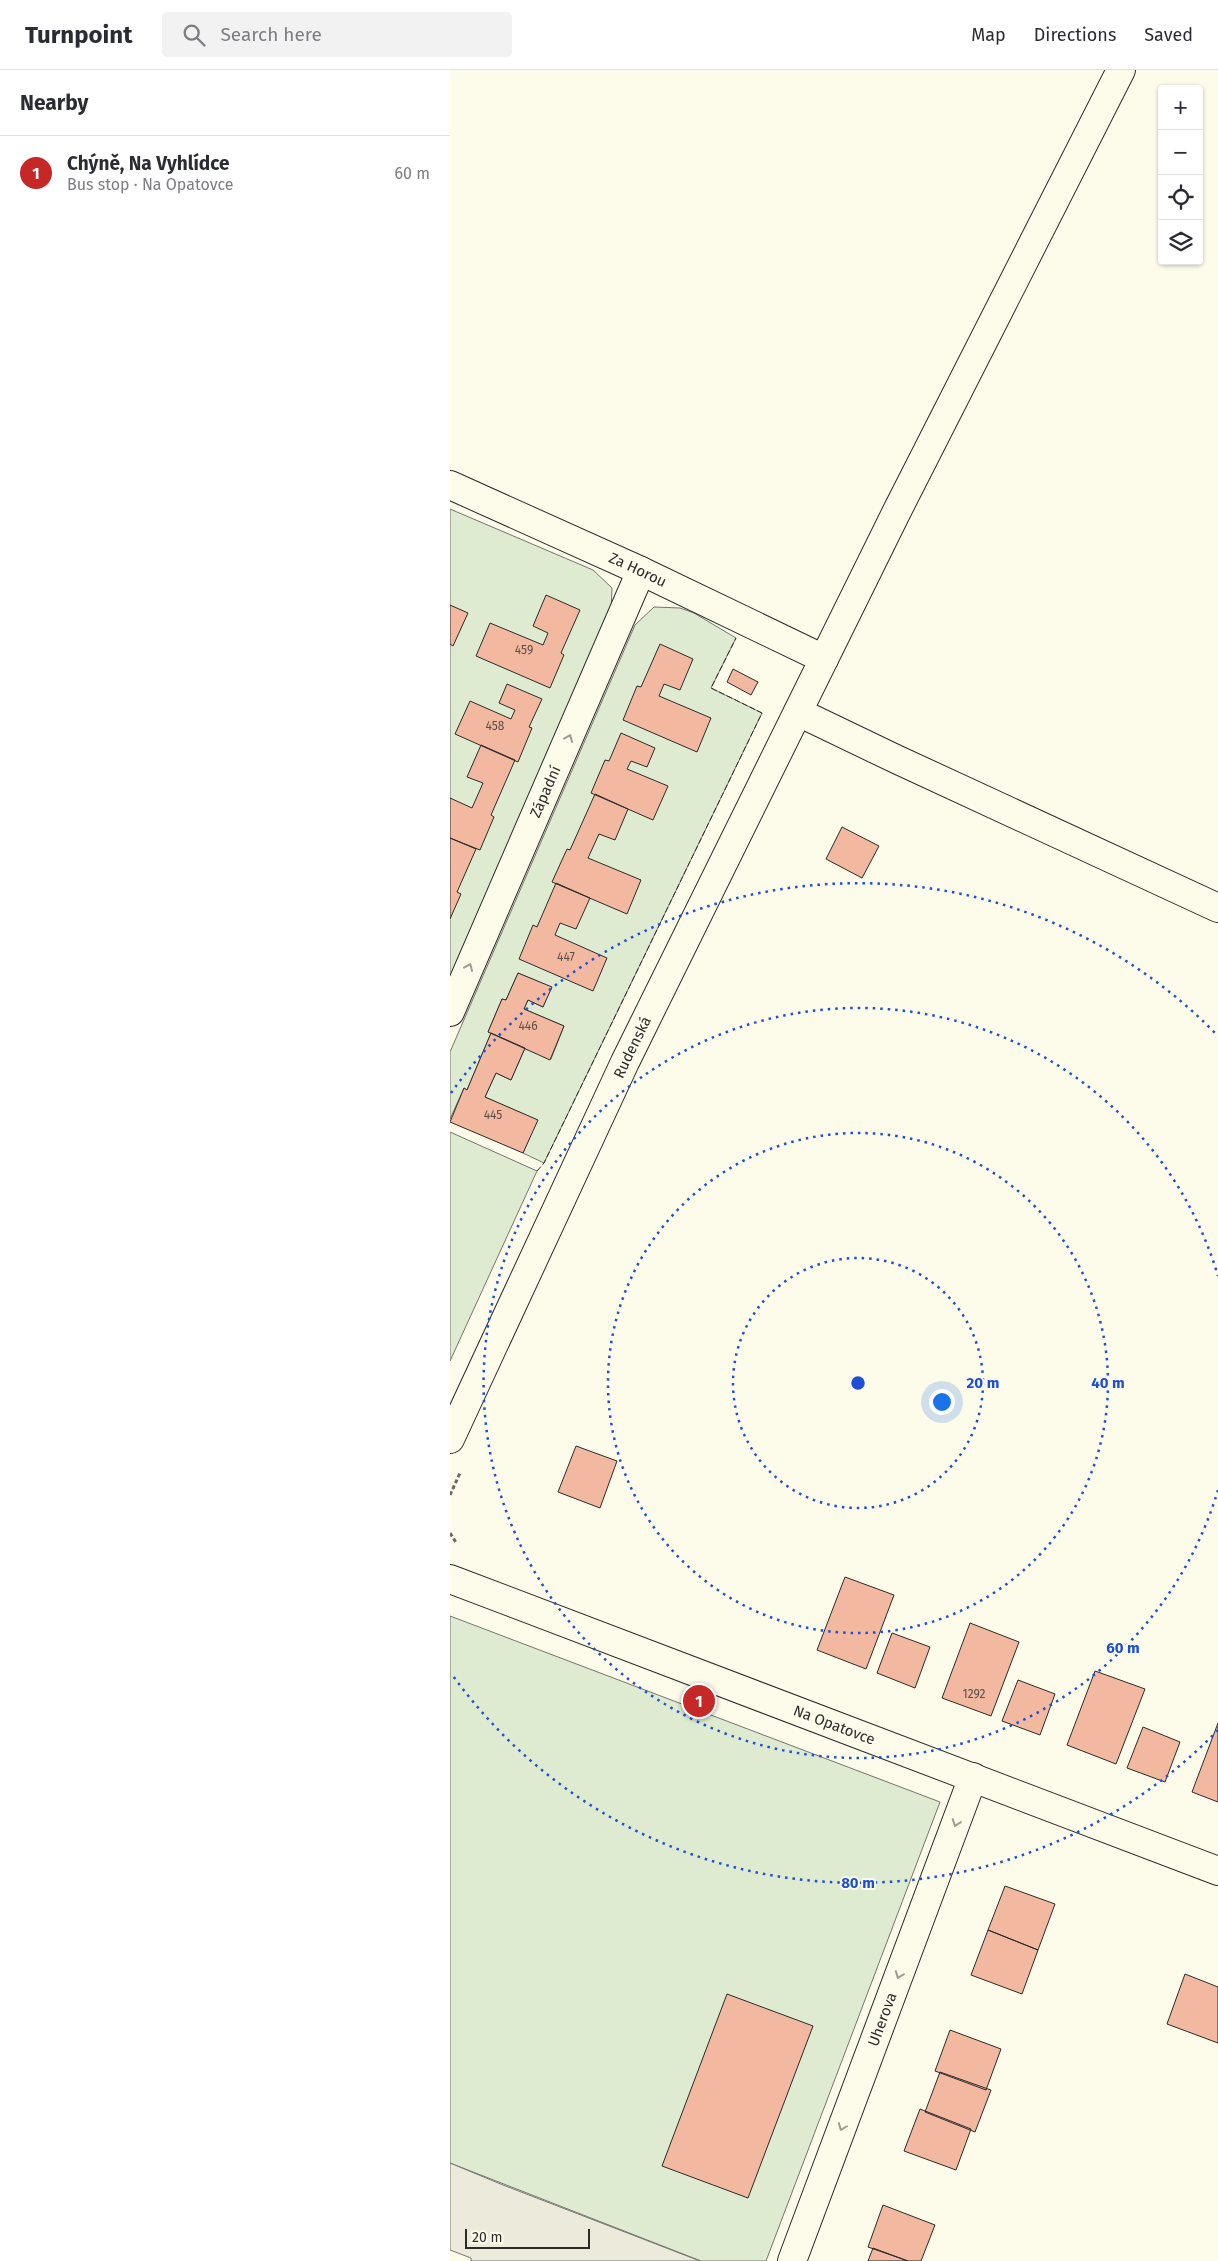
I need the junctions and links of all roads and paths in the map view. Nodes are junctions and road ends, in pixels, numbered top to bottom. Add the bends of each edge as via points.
1 (1121, 70) edge
2 (450, 485) edge
3 (641, 570) junction
4 (824, 659) junction
5 (798, 712) junction
6 (1218, 908) edge
7 (450, 1012) edge
8 (450, 1439) edge
9 (450, 1579) edge
10 (972, 1777) junction
11 (1218, 1871) edge
12 (792, 2261) edge

1 - 4 street, Rudenská
2 - 3 street, Za Horou
3 - 4 street, Za Horou
7 -> 3 street, Západní
4 - 5 street, Rudenská
5 - 6 street
5 - 8 street, Rudenská via 625,1062
9 - 10 street, Na Opatovce
10 - 11 street, Na Opatovce
10 -> 12 street, Uherova

